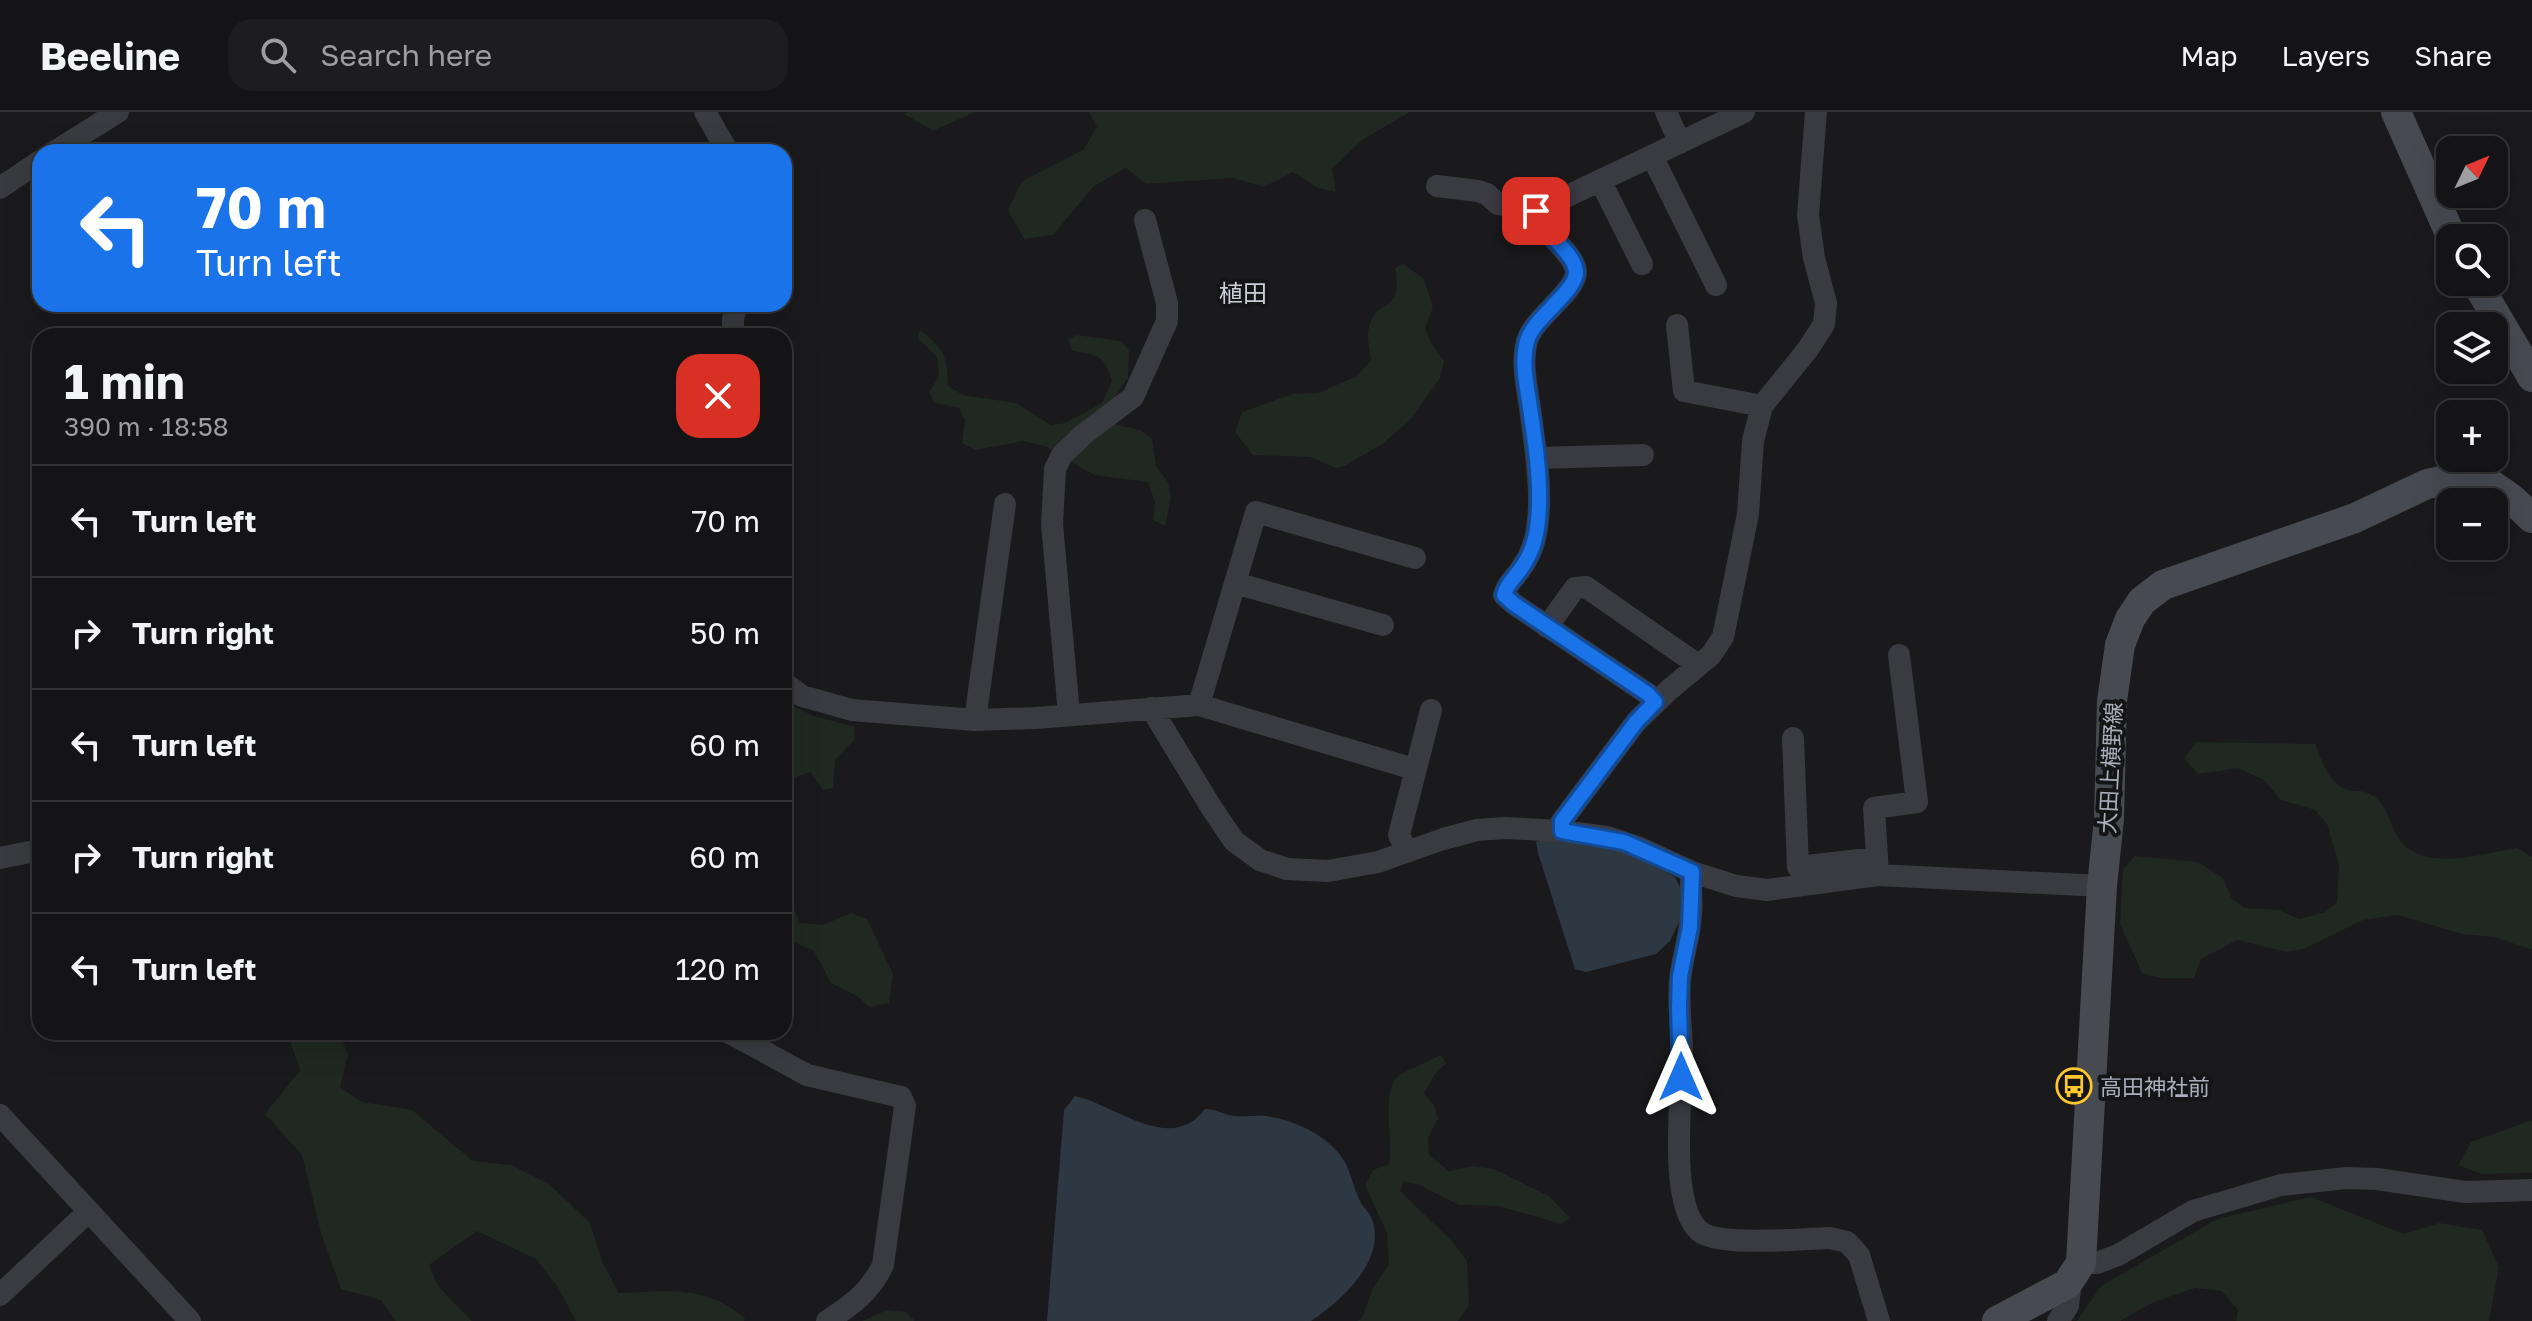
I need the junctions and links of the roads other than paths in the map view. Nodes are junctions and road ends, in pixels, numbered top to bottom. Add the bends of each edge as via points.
1 (118, 112) edge
2 (705, 112) edge
3 (1666, 112) edge
4 (1744, 112) edge
5 (1816, 112) edge
6 (2396, 112) edge
7 (1680, 143) junction
8 (67, 144) edge
9 (723, 144) edge
10 (1652, 156) junction
11 (32, 166) edge
12 (1601, 182) junction
13 (1437, 186) dead end
14 (0, 188) edge
15 (1536, 211) junction
16 (1145, 220) dead end
17 (2446, 224) edge
18 (1642, 264) dead end
19 (1716, 285) dead end
20 (2484, 296) edge
21 (1677, 325) dead end
22 (2532, 377) edge
23 (1762, 406) junction
24 (1643, 455) dead end
25 (1537, 458) junction
26 (1005, 504) dead end
27 (2532, 518) edge
28 (1415, 558) dead end
29 (1235, 583) junction
30 (1383, 625) dead end
31 (1547, 627) junction
32 (1899, 655) dead end
33 (1698, 665) junction
34 (792, 689) edge
35 (1655, 702) junction
36 (1199, 705) junction
37 (1151, 708) junction
38 (1431, 710) dead end
39 (1069, 714) junction
40 (975, 720) junction
41 (1793, 738) dead end
42 (1414, 769) junction
43 (1562, 831) junction
44 (32, 852) edge
45 (1407, 852) junction
46 (0, 858) edge
47 (1877, 866) junction
48 (1692, 872) junction
49 (2102, 886) junction
50 (743, 1040) edge
51 (0, 1115) edge
52 (2532, 1190) edge
53 (89, 1211) junction
54 (2074, 1273) junction
55 (0, 1295) edge
56 (190, 1321) edge
57 (827, 1321) edge
58 (1879, 1321) edge
59 (1997, 1321) edge
60 (2058, 1321) edge

1 - 8 street
2 - 9 street
3 - 7 street
4 - 7 street
5 - 23 street via 1808,215 1826,303 1824,324
6 - 17 main road
7 - 10 street
10 - 12 street
10 - 19 street
11 - 14 street
12 - 15 street
12 - 18 street
13 - 15 street via 1478,191 1498,204
15 - 25 street via 1545,231 1573,261 1576,274 1527,341 1524,362
16 - 39 street via 1167,321 1133,397 1084,434 1055,469 1052,524
20 - 22 main road
21 - 23 street via 1684,391
23 - 33 street via 1753,441 1748,514 1723,637
24 - 25 street
25 - 31 street via 1537,535 1504,595
26 - 40 street
27 - 49 main road, 大田上横野線 via 2502,492 2474,479 2427,484 2355,518 2163,585 2142,601 2120,645 2112,701
28 - 29 street via 1256,512
29 - 30 street
29 - 36 street
31 - 33 street via 1575,588 1586,587
31 - 35 street
32 - 47 street via 1917,802 1874,808
33 - 35 street
34 - 40 street via 852,710
35 - 43 street via 1562,821
36 - 37 street
36 - 42 street
37 - 39 street
37 - 45 street via 1234,841 1260,860 1287,869 1328,871
38 - 42 street
39 - 40 street
41 - 47 street via 1798,867
42 - 45 street via 1399,835
43 - 45 street via 1477,830
43 - 48 street via 1607,837
44 - 46 street
47 - 48 street via 1767,890
47 - 49 street
48 - 58 street via 1679,1007 1683,1203 1701,1234 1721,1241 1847,1242 1859,1255
49 - 54 main road, 大田上横野線
50 - 57 street via 807,1075 901,1097 905,1106 883,1265 875,1283 857,1301
51 - 53 street
52 - 54 street via 2465,1192 2346,1178 2281,1185 2193,1211 2118,1255
53 - 55 street
53 - 56 street
54 - 59 main road
54 - 60 street via 2068,1306

